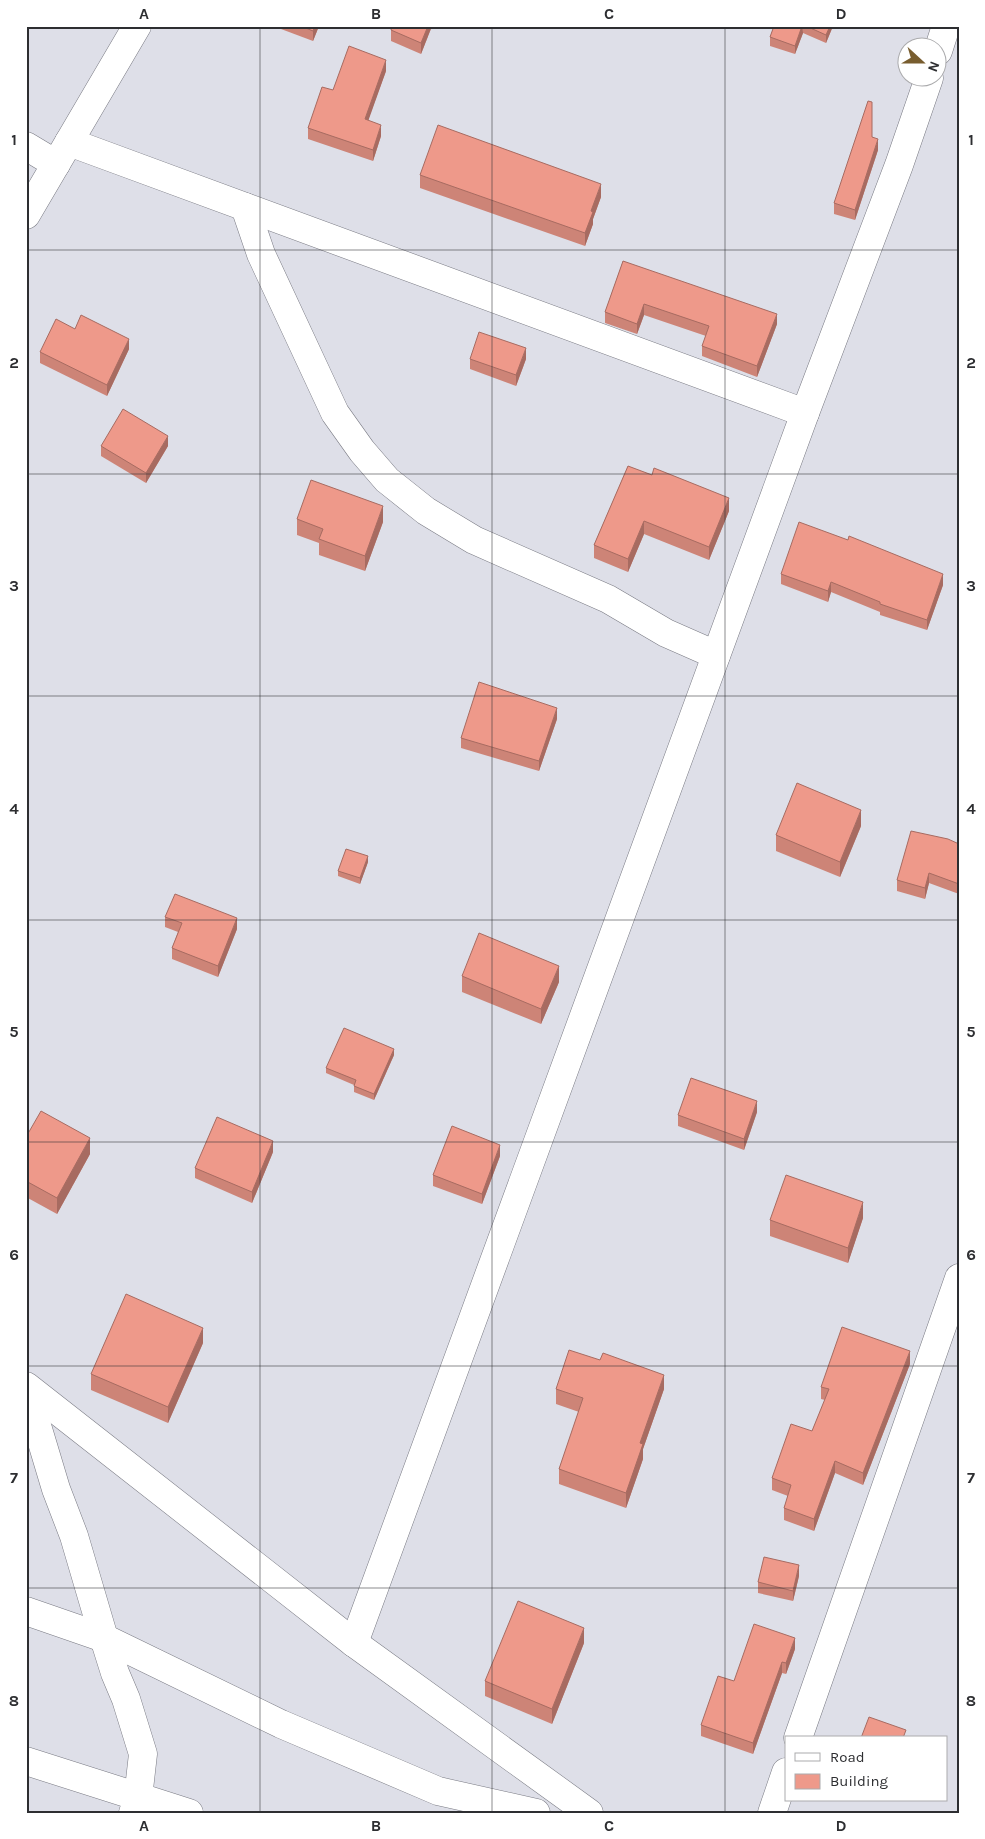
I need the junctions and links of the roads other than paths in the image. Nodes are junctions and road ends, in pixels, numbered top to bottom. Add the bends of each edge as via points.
1 (137, 26) edge
2 (946, 26) edge
3 (942, 38) edge
4 (925, 88) edge
5 (26, 146) edge
6 (63, 153) junction
7 (245, 207) junction
8 (26, 215) edge
9 (805, 413) junction
10 (716, 655) junction
11 (959, 1278) edge
12 (26, 1388) edge
13 (26, 1611) edge
14 (104, 1638) junction
15 (354, 1642) junction
16 (799, 1736) edge
17 (26, 1761) edge
18 (785, 1775) edge
19 (136, 1805) edge
20 (582, 1811) edge
21 (189, 1813) edge
22 (536, 1813) edge
23 (772, 1813) edge

1 - 6 street
2 - 3 street
4 - 9 street via 899,165
5 - 6 street
6 - 7 street
6 - 8 street
7 - 9 street
7 - 10 street via 261,254 335,413 387,480 426,511 474,540 608,599 666,633
9 - 10 street
10 - 15 street
11 - 16 street
12 - 14 street
12 - 15 street
13 - 14 street
14 - 19 street via 143,1754
14 - 22 street via 281,1724 438,1791
15 - 20 street
17 - 19 street
18 - 23 street
19 - 21 street

